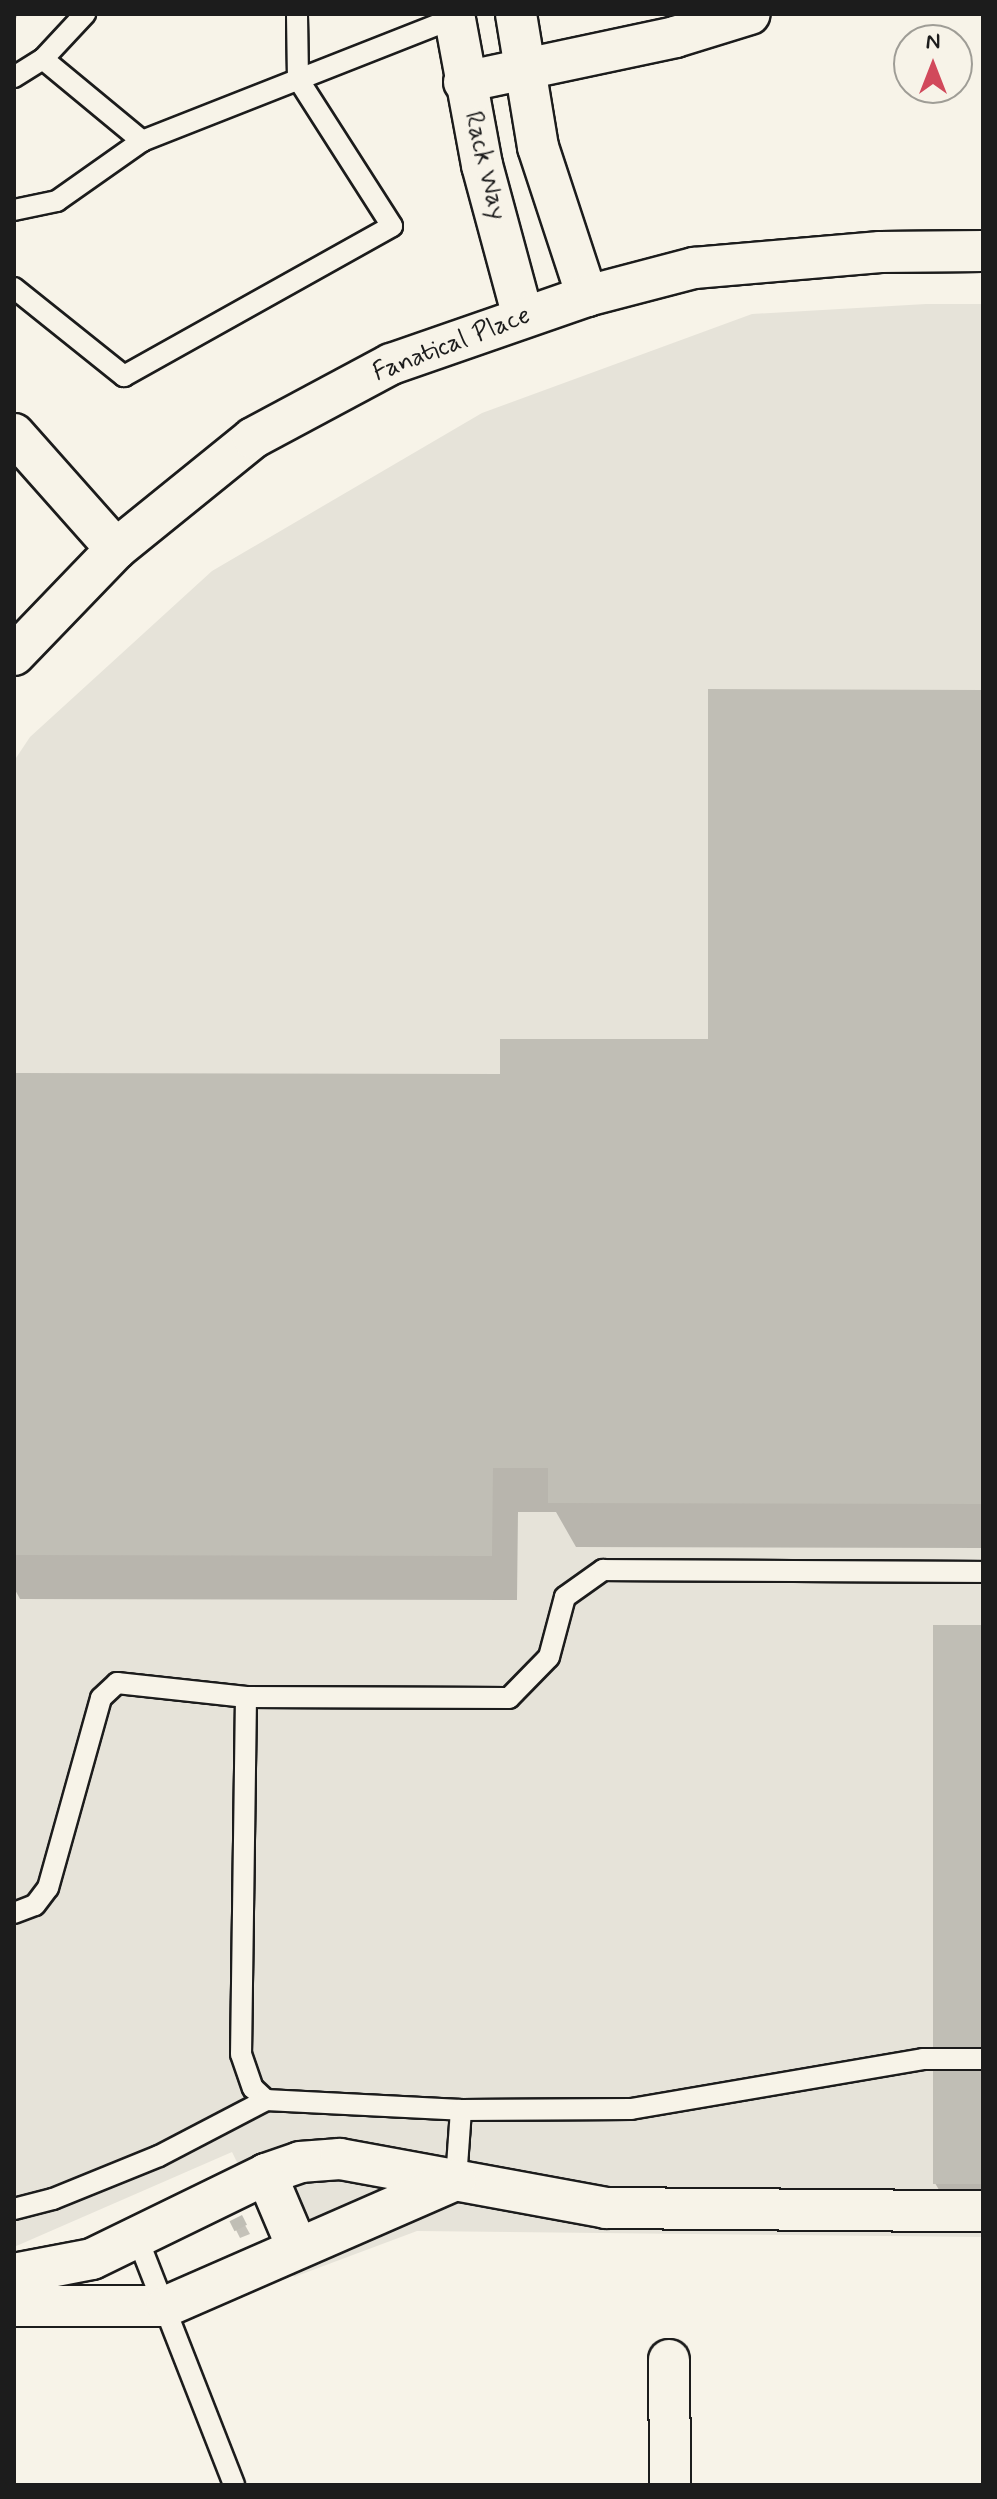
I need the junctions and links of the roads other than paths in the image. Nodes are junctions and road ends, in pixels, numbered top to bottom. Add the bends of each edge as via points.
1 (85, 14) edge
2 (297, 14) edge
3 (516, 14) edge
4 (750, 14) edge
5 (460, 15) edge
6 (43, 59) junction
7 (523, 70) junction
8 (14, 77) edge
9 (298, 79) junction
10 (464, 82) junction
11 (142, 141) junction
12 (14, 210) edge
13 (983, 251) edge
14 (14, 288) edge
15 (587, 296) junction
16 (523, 317) junction
17 (14, 434) edge
18 (116, 549) junction
19 (14, 655) edge
20 (983, 1572) edge
21 (246, 1697) junction
22 (14, 1913) edge
23 (983, 2059) edge
24 (266, 2100) junction
25 (461, 2110) junction
26 (266, 2174) junction
27 (456, 2180) junction
28 (14, 2209) edge
29 (983, 2211) edge
30 (137, 2237) junction
31 (297, 2247) junction
32 (14, 2274) edge
33 (14, 2306) edge
34 (167, 2306) junction
35 (669, 2360) dead end
36 (234, 2485) edge
37 (670, 2485) edge

1 - 6 lane
2 - 9 lane
3 - 7 street
4 - 7 street via 675,37
5 - 9 lane
5 - 10 street, Rack Way
6 - 8 lane
6 - 11 lane
7 - 10 street
7 - 15 street via 538,147
9 - 11 lane
9 - 14 lane via 392,226 124,376
10 - 16 street, Rack Way
11 - 12 lane via 57,201
13 - 15 street, Fanatical Place via 880,252 694,268
15 - 16 street, Fanatical Place
16 - 18 street, Fanatical Place via 391,364 253,438
17 - 18 street
18 - 19 street, Fanatical Place
20 - 21 lane via 603,1570 565,1597 549,1657 509,1698
21 - 22 lane via 117,1683 107,1688 48,1888 35,1905
21 - 24 lane via 241,2054 253,2088
23 - 25 lane via 923,2059 631,2109
24 - 25 lane
24 - 28 lane via 159,2156
25 - 27 lane
26 - 27 street via 300,2162 340,2159
26 - 30 street
26 - 31 street
27 - 29 street via 606,2208
27 - 31 street
30 - 32 street via 92,2259
30 - 34 lane
31 - 34 street
33 - 34 street
34 - 36 lane
35 - 37 street

